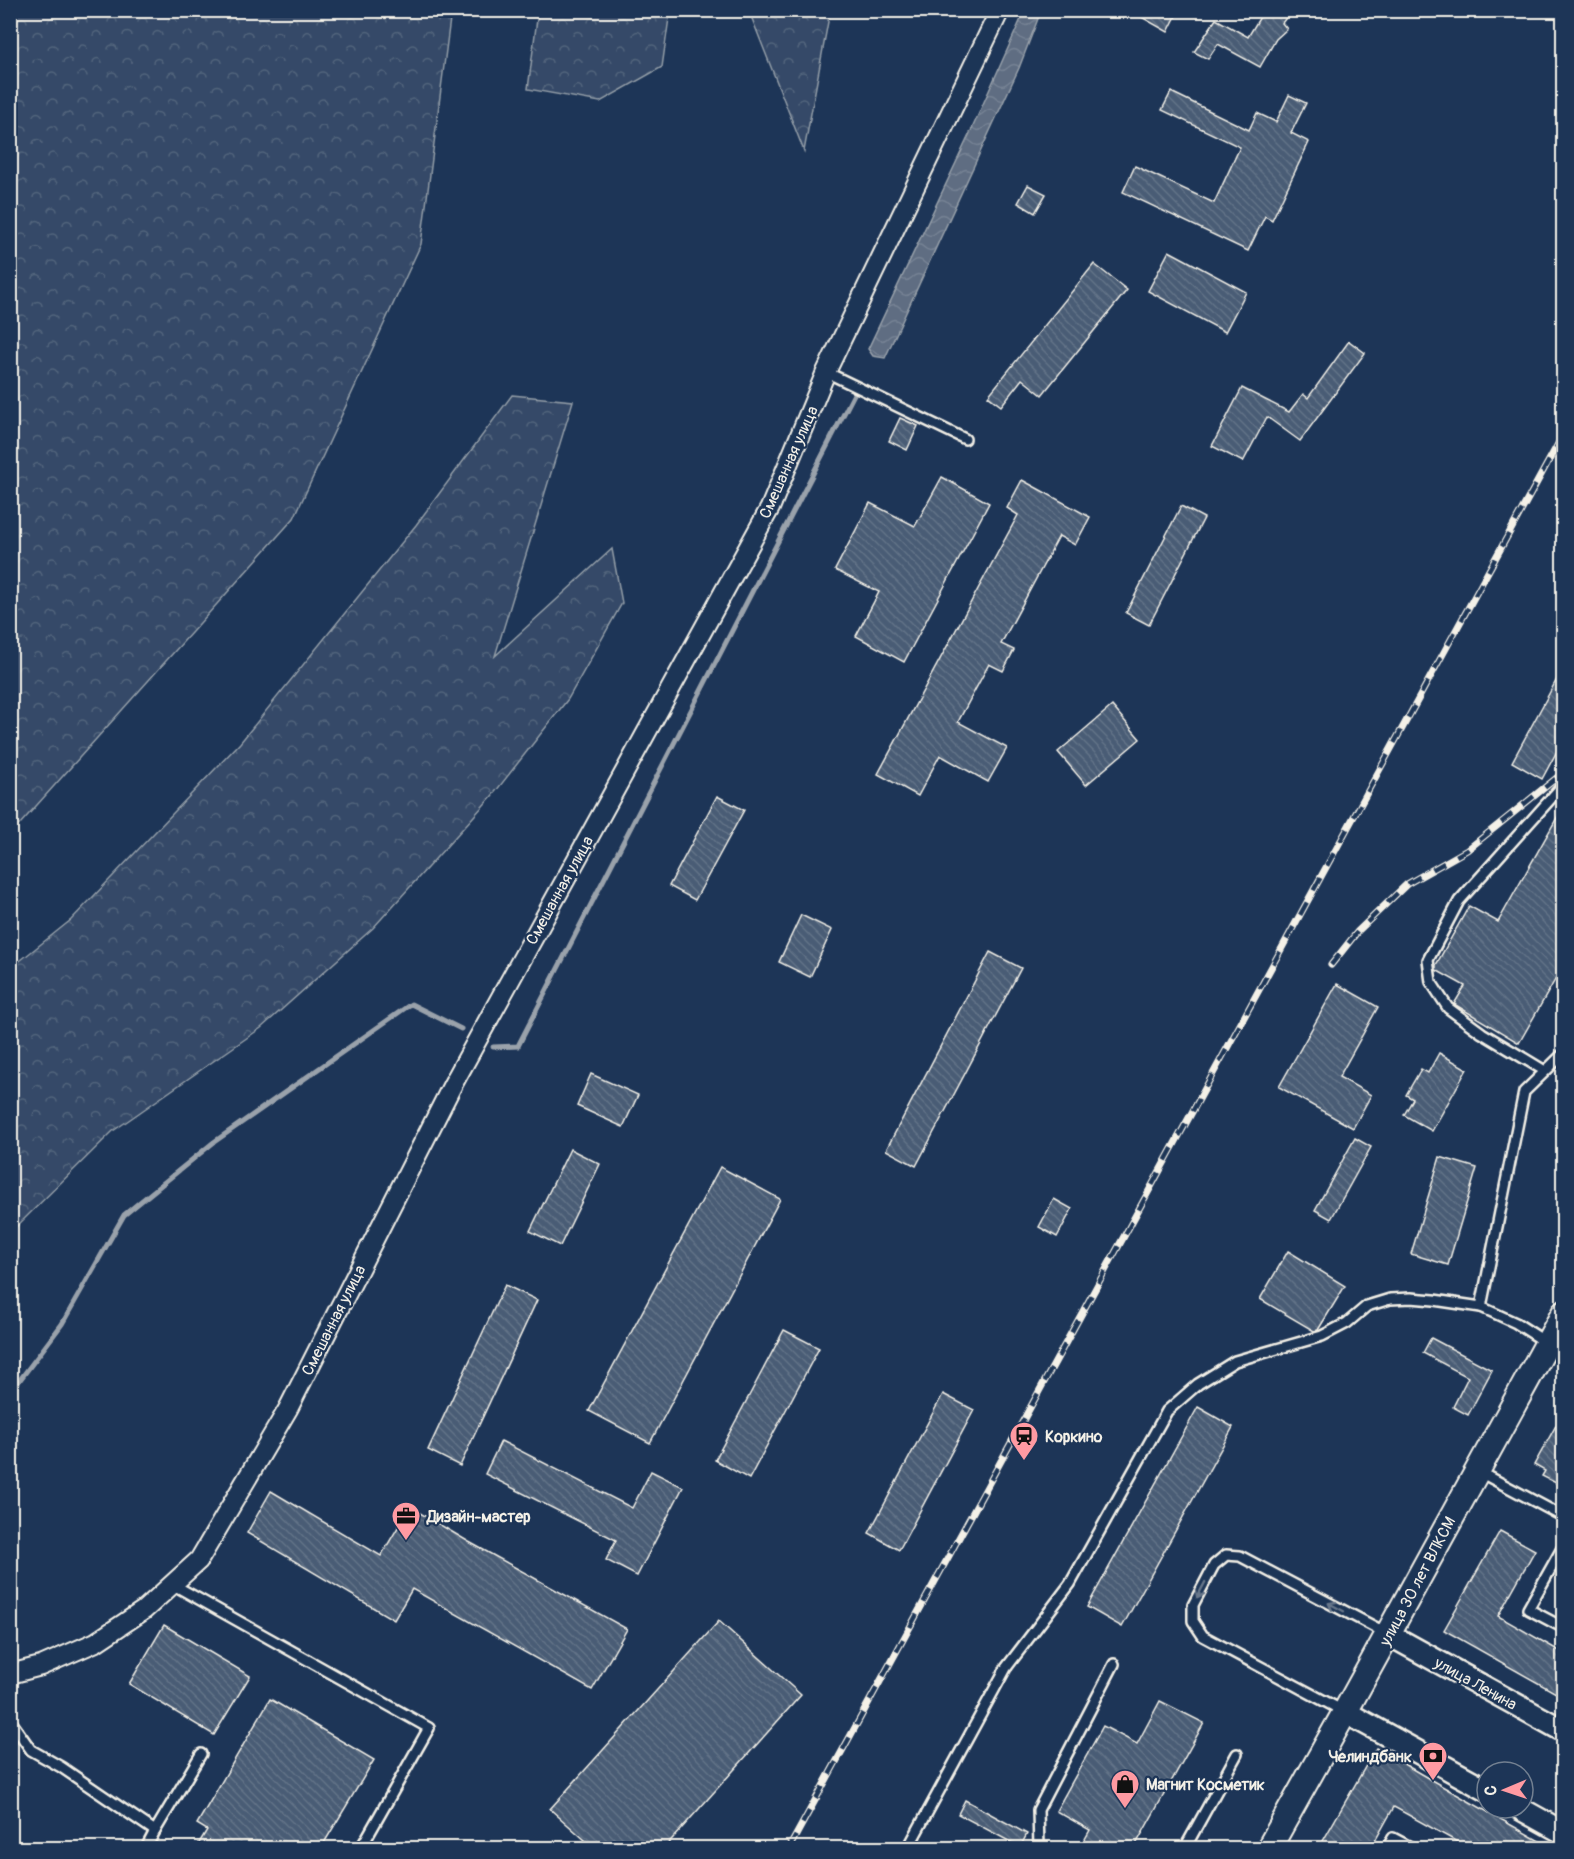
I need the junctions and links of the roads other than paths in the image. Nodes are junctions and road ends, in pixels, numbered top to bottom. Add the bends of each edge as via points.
1 (1000, 10) edge
2 (826, 372) junction
3 (965, 439) dead end
4 (1563, 784) edge
5 (1563, 1053) edge
6 (1545, 1071) junction
7 (1481, 1307) junction
8 (1562, 1319) edge
9 (1547, 1342) junction
10 (1477, 1470) junction
11 (1563, 1516) edge
12 (1563, 1545) edge
13 (172, 1584) junction
14 (1563, 1628) edge
15 (1388, 1634) junction
16 (1114, 1664) dead end
17 (10, 1674) edge
18 (1345, 1712) junction
19 (10, 1720) edge
20 (1563, 1731) edge
21 (201, 1754) dead end
22 (1237, 1754) dead end
23 (1475, 1783) edge
24 (1535, 1817) edge
25 (155, 1831) junction
26 (1563, 1833) edge
27 (146, 1848) edge
28 (361, 1848) edge
29 (908, 1848) edge
30 (1039, 1848) edge
31 (1185, 1848) edge
32 (1269, 1848) edge
33 (1387, 1848) edge
34 (1412, 1848) edge

1 - 2 street, Смешанная улица
2 - 3 lane
2 - 13 street, Смешанная улица via 770,508 453,1084 288,1409 199,1560
4 - 6 lane via 1459,901 1428,960 1431,982 1448,1008
5 - 6 lane
6 - 7 lane via 1524,1092
7 - 9 lane
7 - 29 lane via 1411,1298 1367,1306 1347,1323 1322,1336 1235,1361 1198,1384 1167,1411 1070,1584 1006,1668
8 - 9 main road, улица 30 лет ВЛКСМ
9 - 10 main road, улица 30 лет ВЛКСМ
10 - 11 lane
10 - 15 main road, улица 30 лет ВЛКСМ
12 - 14 lane via 1528,1609
13 - 17 street, Смешанная улица via 144,1610 96,1642 41,1666
13 - 28 lane via 429,1728
15 - 18 main road, улица 30 лет ВЛКСМ
15 -> 18 lane via 1240,1556 1226,1555 1214,1565 1193,1605 1193,1622 1203,1636
15 - 20 street, улица Ленина
16 - 30 lane via 1038,1810
18 - 23 street
18 - 32 main road, улица 30 лет ВЛКСМ
19 - 25 lane via 31,1750
21 - 25 lane
22 - 31 lane
24 - 26 street
25 - 27 lane
33 - 34 lane via 1393,1838

